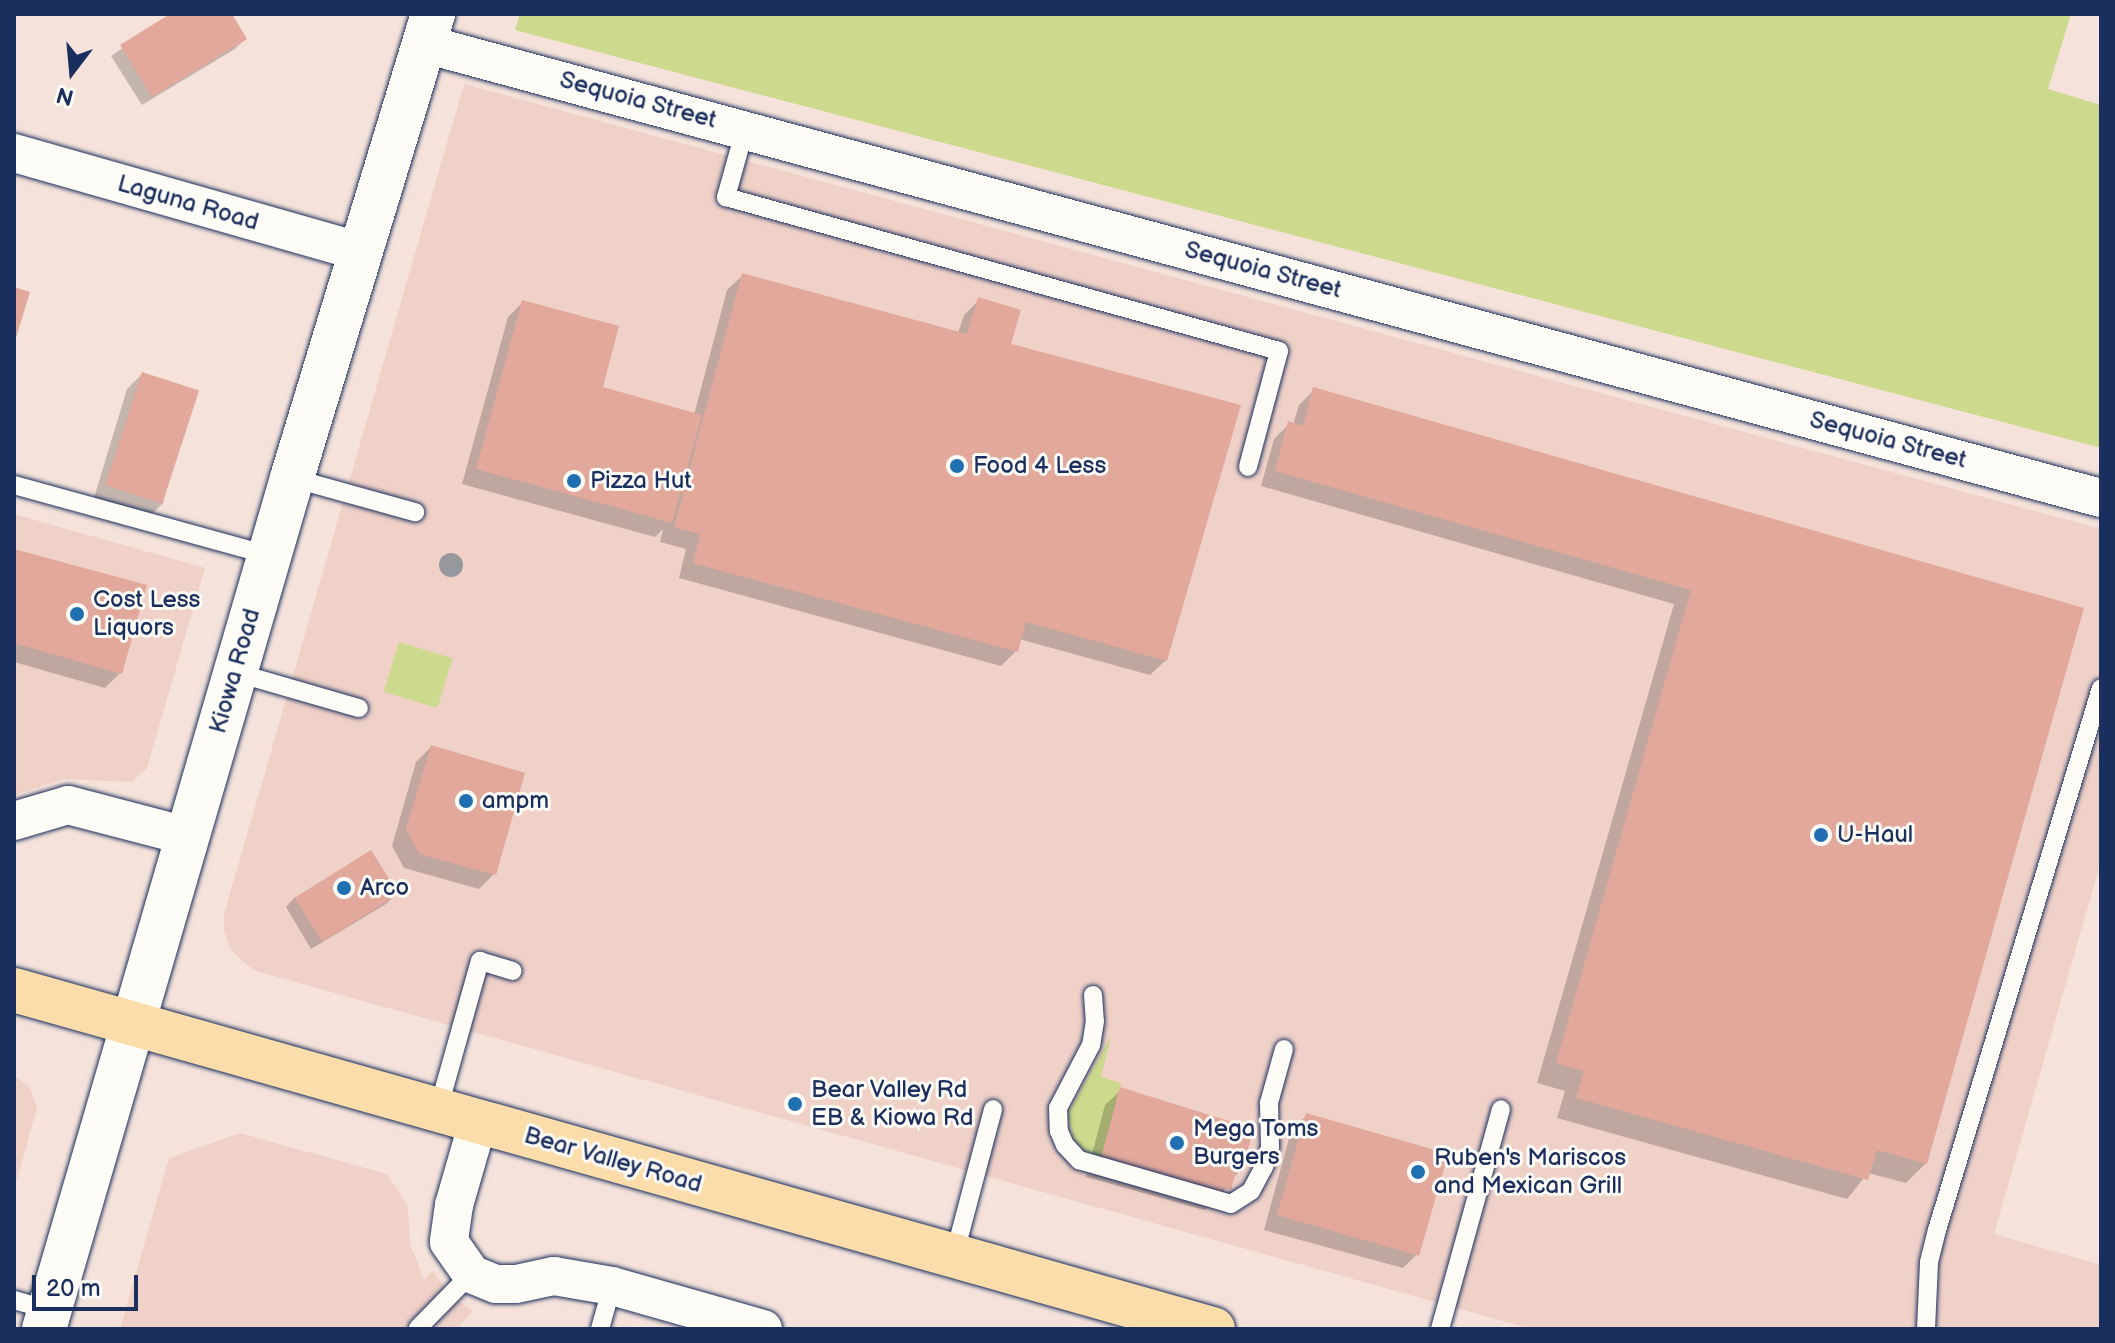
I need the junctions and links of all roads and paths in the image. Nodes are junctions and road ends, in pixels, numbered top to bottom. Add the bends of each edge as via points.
1 (429, 29) edge
2 (745, 129) junction
3 (14, 153) edge
4 (361, 252) junction
5 (1248, 467) dead end
6 (292, 478) junction
7 (14, 485) edge
8 (2101, 498) edge
9 (415, 512) dead end
10 (269, 555) junction
11 (234, 672) junction
12 (2101, 688) edge
13 (359, 708) dead end
14 (15, 818) edge
15 (186, 836) junction
16 (513, 971) dead end
17 (14, 990) edge
18 (1093, 995) dead end
19 (133, 1023) junction
20 (1284, 1049) dead end
21 (993, 1109) dead end
22 (1501, 1109) dead end
23 (458, 1117) junction
24 (954, 1256) junction
25 (471, 1274) junction
26 (612, 1286) junction
27 (36, 1313) edge
28 (418, 1328) edge
29 (600, 1329) edge
30 (763, 1329) edge
31 (1213, 1329) edge
32 (1440, 1329) edge
33 (1926, 1329) edge

1 - 2 street, Sequoia Street
1 - 4 street, Kiowa Road
2 - 5 lane via 726,197 1279,351
2 - 8 street, Sequoia Street
3 - 4 street, Laguna Road
4 - 6 street, Kiowa Road
6 - 9 lane
6 - 10 street, Kiowa Road
7 - 10 lane
10 - 11 street, Kiowa Road
11 - 13 lane
11 - 15 street, Kiowa Road
12 - 33 lane via 1937,1230 1929,1262
14 - 15 street via 68,805
15 - 19 street, Kiowa Road
16 - 23 lane via 480,961
17 - 19 main road, Bear Valley Road
18 - 20 lane via 1091,1045 1058,1108 1065,1145 1079,1160 1231,1204 1251,1191 1264,1167 1270,1147 1269,1103
19 - 23 main road, Bear Valley Road
19 - 27 street, Kiowa Road
21 - 24 lane
22 - 32 lane
23 - 24 main road, Bear Valley Road
23 - 25 street via 449,1242
24 - 31 main road, Bear Valley Road
25 - 26 street via 496,1284 554,1276
25 - 28 lane
26 - 29 lane
26 - 30 street

